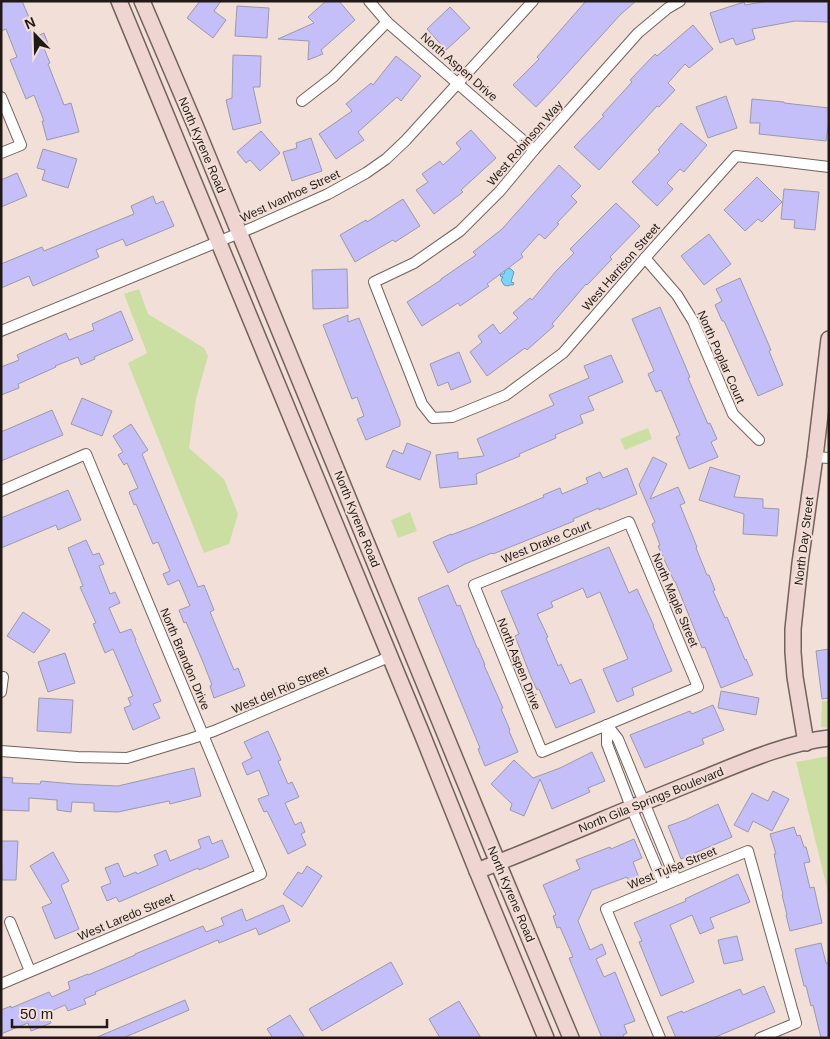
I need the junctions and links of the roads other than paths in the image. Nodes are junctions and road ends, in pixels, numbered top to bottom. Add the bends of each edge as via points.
1 (119, 1) edge
2 (142, 1) edge
3 (368, 1) edge
4 (533, 1) edge
5 (680, 1) edge
6 (387, 22) junction
7 (458, 84) junction
8 (1, 96) edge
9 (302, 100) dead end
10 (534, 150) junction
11 (1, 153) edge
12 (829, 167) edge
13 (239, 233) junction
14 (218, 242) junction
15 (644, 258) junction
16 (1, 331) edge
17 (829, 339) edge
18 (433, 418) joint
19 (759, 440) dead end
20 (822, 458) edge
21 (1, 491) edge
22 (629, 522) joint
23 (474, 585) joint
24 (390, 658) junction
25 (3, 677) dead end
26 (1, 692) edge
27 (607, 725) junction
28 (203, 735) junction
29 (829, 738) edge
30 (806, 743) junction
31 (1, 751) edge
32 (637, 805) junction
33 (498, 863) junction
34 (476, 871) junction
35 (261, 874) joint
36 (676, 880) junction
37 (664, 885) junction
38 (10, 922) dead end
39 (30, 971) junction
40 (1, 984) edge
41 (546, 1038) edge
42 (571, 1038) edge
43 (660, 1038) edge
44 (760, 1038) edge

1 - 14 main road, North Kyrene Road
2 - 13 main road, North Kyrene Road
3 - 6 street, North Aspen Drive
4 - 7 street, West Ivanhoe Street
5 - 10 street, West Robinson Way via 638,33
6 - 7 street, North Aspen Drive
6 - 9 street via 333,77
7 - 10 street, North Aspen Drive
7 - 13 street, West Ivanhoe Street via 406,140 366,173 328,194
8 - 11 street via 21,145
10 - 18 street, West Robinson Way via 500,191 460,231 414,264 374,282 422,404
12 - 15 street, West Harrison Street via 736,156
13 - 14 street, West Ivanhoe Street
13 - 33 main road, North Kyrene Road
14 - 16 street, West Ivanhoe Street
14 - 24 main road, North Kyrene Road
15 - 18 street, West Harrison Street via 563,353 506,395 452,417
15 - 19 street, North Poplar Court via 677,295 693,321 733,414
17 - 20 main road, North Day Street
20 - 30 main road, North Day Street via 800,563 793,629 795,677
21 - 28 street, North Brandon Drive via 86,454
22 - 23 street, West Drake Court
22 - 27 street, North Maple Street via 698,687
23 - 27 street, North Aspen Drive via 542,752
24 - 28 street, West del Rio Street
24 - 34 main road, North Kyrene Road
25 - 26 street
27 - 32 street via 618,739
28 - 31 street, West del Rio Street via 127,758 78,758
28 - 35 street, North Brandon Drive
29 - 30 main road, North Gila Springs Boulevard
30 - 32 main road, North Gila Springs Boulevard via 755,758
32 - 33 main road, North Gila Springs Boulevard
32 - 36 street
32 - 37 street
33 - 34 main road, North Gila Springs Boulevard
33 - 42 main road, North Kyrene Road
34 - 41 main road, North Kyrene Road
35 - 39 street, West Laredo Street
36 - 37 street, West Tulsa Street
36 - 44 street, West Tulsa Street via 748,851 796,1022
37 - 43 street, West Tulsa Street via 606,909
38 - 39 street
39 - 40 street, West Laredo Street

